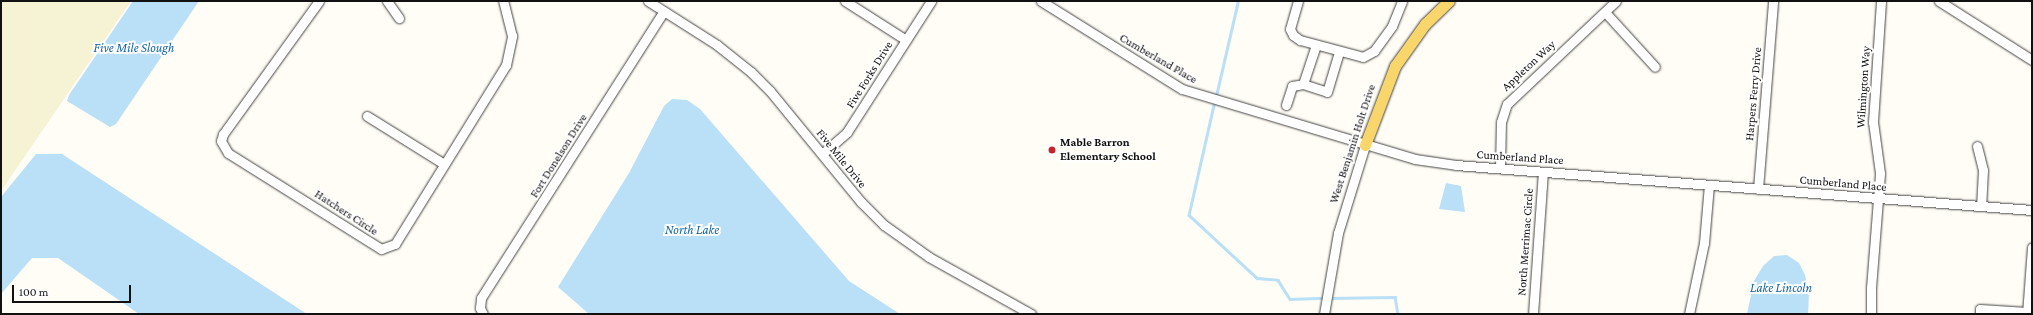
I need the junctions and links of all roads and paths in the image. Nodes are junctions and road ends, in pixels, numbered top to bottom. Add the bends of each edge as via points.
1 (319, 1) edge
2 (387, 1) edge
3 (503, 1) edge
4 (648, 1) edge
5 (845, 1) edge
6 (931, 1) edge
7 (1042, 1) edge
8 (1298, 1) edge
9 (1402, 1) edge
10 (1449, 1) edge
11 (1616, 1) edge
12 (1773, 1) edge
13 (1881, 1) edge
14 (1939, 1) edge
15 (664, 11) junction
16 (1605, 12) junction
17 (399, 18) dead end
18 (906, 40) junction
19 (1316, 45) junction
20 (1339, 52) junction
21 (2032, 60) edge
22 (1655, 67) dead end
23 (1303, 84) junction
24 (1286, 105) dead end
25 (367, 116) dead end
26 (1365, 145) junction
27 (1977, 146) dead end
28 (822, 154) junction
29 (444, 164) junction
30 (1500, 168) junction
31 (1543, 172) junction
32 (1709, 185) junction
33 (1758, 189) junction
34 (1878, 198) junction
35 (1981, 206) junction
36 (2032, 210) edge
37 (2032, 247) edge
38 (2027, 313) edge
39 (483, 314) edge
40 (1031, 314) edge
41 (1324, 314) edge
42 (1533, 314) edge
43 (1689, 314) edge
44 (1872, 314) edge
45 (1980, 314) edge

1 - 29 street, Hatchers Circle via 223,134 221,141 225,150 381,249 395,244
2 - 17 street
3 - 29 street, Hatchers Circle via 512,36 506,65
4 - 15 street, Five Mile Drive
5 - 18 street
6 - 18 street, Five Forks Drive
7 - 26 street, Cumberland Place via 1182,89
8 - 19 street via 1290,30 1300,40
9 - 20 street via 1392,26 1370,55 1363,57
10 - 26 main road, West Benjamin Holt Drive via 1425,24 1395,66
11 - 16 street, Appleton Way
12 - 33 street, Harpers Ferry Drive
13 - 34 street, Wilmington Way via 1872,132 1879,166
14 - 21 street
15 - 28 street, Five Mile Drive via 717,45 752,72
15 - 39 street, Fort Donelson Drive via 481,298 480,308
16 - 22 street
16 - 30 street, Appleton Way via 1507,104 1501,122
18 - 28 street, Five Forks Drive via 847,132
19 - 20 street
19 - 23 street
20 - 23 street via 1326,92
23 - 24 street via 1292,86
25 - 29 street
26 - 30 street, Cumberland Place via 1434,163
26 - 41 street, West Benjamin Holt Drive via 1338,233
27 - 35 street via 1983,170
28 - 40 street, Five Mile Drive via 861,202 905,242
30 - 31 street, Cumberland Place
31 - 32 street, Cumberland Place
31 - 42 street, North Merrimac Circle
32 - 33 street, Cumberland Place
32 - 43 street via 1704,243
33 - 34 street, Cumberland Place
34 - 35 street, Cumberland Place
34 - 44 street, Wilmington Way
35 - 36 street, Cumberland Place
37 - 38 street
38 - 45 street via 1980,309

